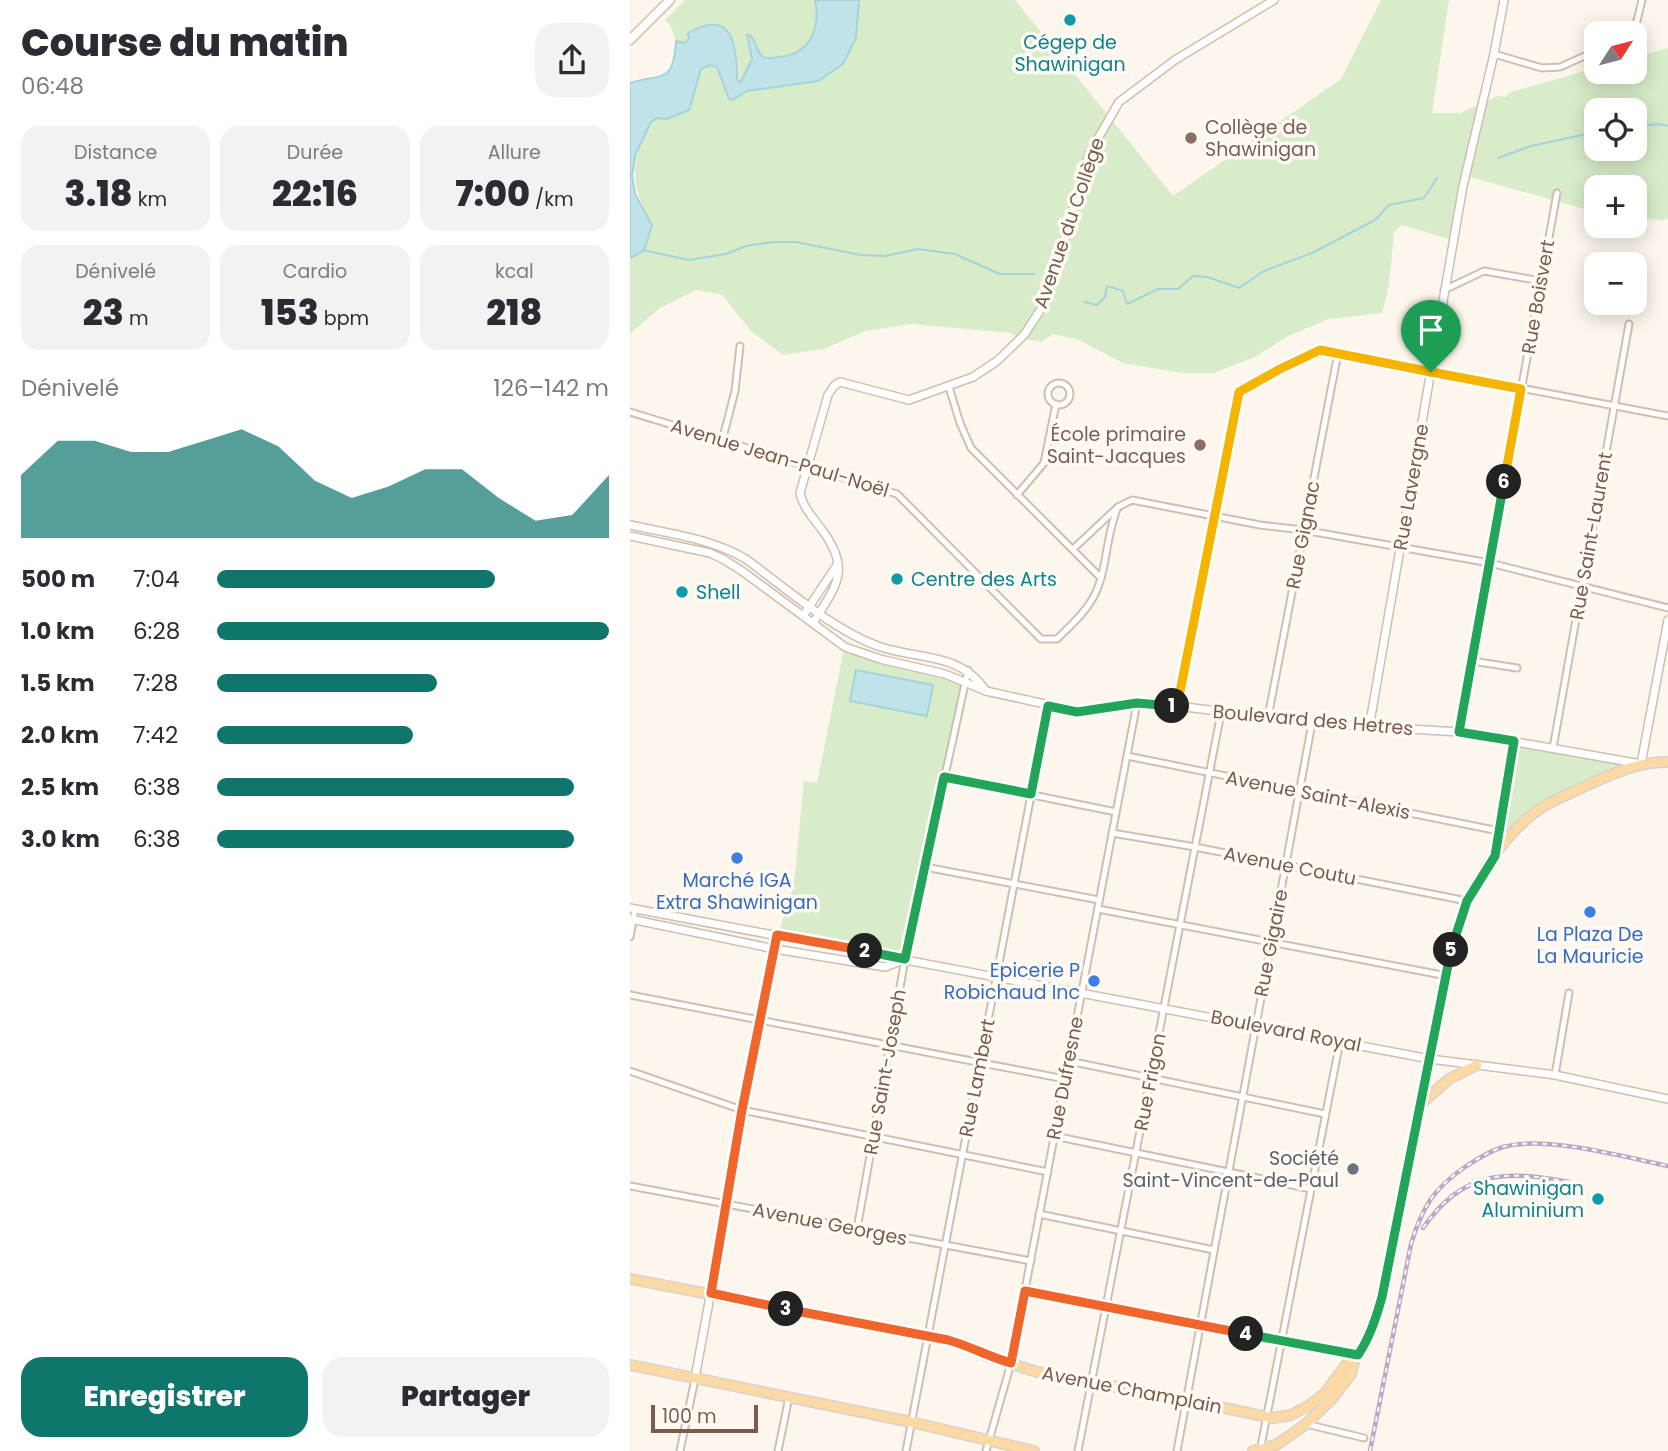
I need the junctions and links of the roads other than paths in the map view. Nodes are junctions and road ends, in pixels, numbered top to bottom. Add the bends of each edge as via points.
1 (670, 0) edge
2 (1274, 0) edge
3 (1504, 0) edge
4 (1642, 0) edge
5 (1637, 21) edge
6 (630, 40) edge
7 (1494, 54) junction
8 (1584, 56) edge
9 (1557, 193) dead end
10 (1541, 281) junction
11 (1444, 290) junction
12 (1629, 324) dead end
13 (740, 346) dead end
14 (1338, 353) junction
15 (1431, 372) junction
16 (948, 387) junction
17 (1521, 389) junction
18 (1056, 404) junction
19 (1615, 406) junction
20 (630, 412) edge
21 (1668, 416) edge
22 (722, 441) junction
23 (806, 467) junction
24 (1017, 495) junction
25 (1118, 507) junction
26 (1215, 517) junction
27 (630, 526) edge
28 (1303, 530) junction
29 (630, 536) edge
30 (1401, 547) junction
31 (1073, 549) junction
32 (839, 561) junction
33 (1490, 563) junction
34 (1101, 578) junction
35 (1582, 587) junction
36 (810, 606) junction
37 (1668, 608) edge
38 (819, 612) junction
39 (803, 616) junction
40 (1668, 620) edge
41 (813, 623) junction
42 (1472, 661) junction
43 (1517, 668) dead end
44 (968, 670) junction
45 (965, 681) junction
46 (986, 691) junction
47 (1137, 703) junction
48 (1048, 706) junction
49 (1177, 707) junction
50 (1221, 712) junction
51 (1268, 717) junction
52 (1312, 723) junction
53 (1369, 728) junction
54 (1459, 732) junction
55 (1514, 741) junction
56 (1553, 748) junction
57 (1127, 756) junction
58 (1668, 762) edge
59 (1641, 764) junction
60 (1210, 773) junction
61 (944, 777) junction
62 (1299, 791) junction
63 (1031, 794) junction
64 (1116, 812) junction
65 (1499, 831) junction
66 (1112, 833) junction
67 (1508, 837) junction
68 (1195, 847) junction
69 (1495, 856) junction
70 (1285, 866) junction
71 (925, 867) junction
72 (1014, 884) junction
73 (1099, 900) junction
74 (1467, 901) junction
75 (633, 908) edge
76 (1098, 909) junction
77 (632, 919) edge
78 (1180, 925) junction
79 (777, 935) junction
80 (630, 937) edge
81 (1271, 942) junction
82 (775, 948) junction
83 (905, 959) junction
84 (996, 976) junction
85 (1447, 976) junction
86 (1082, 992) junction
87 (1569, 993) dead end
88 (630, 995) edge
89 (1164, 1007) junction
90 (760, 1021) junction
91 (1256, 1025) junction
92 (1340, 1041) junction
93 (890, 1045) junction
94 (1430, 1059) junction
95 (1069, 1061) junction
96 (980, 1063) junction
97 (1477, 1065) junction
98 (630, 1071) edge
99 (1555, 1075) junction
100 (1150, 1078) junction
101 (1065, 1079) junction
102 (1243, 1096) junction
103 (1668, 1099) edge
104 (1421, 1104) junction
105 (742, 1110) junction
106 (1325, 1114) junction
107 (874, 1136) junction
108 (1054, 1136) junction
109 (1136, 1154) junction
110 (962, 1156) junction
111 (1048, 1172) junction
112 (1228, 1172) junction
113 (630, 1186) edge
114 (1311, 1189) junction
115 (727, 1204) junction
116 (1039, 1214) junction
117 (858, 1229) junction
118 (1121, 1231) junction
119 (945, 1245) junction
120 (1214, 1251) junction
121 (1031, 1261) junction
122 (630, 1279) edge
123 (1025, 1291) junction
124 (711, 1293) junction
125 (1106, 1307) junction
126 (1200, 1325) junction
127 (928, 1338) junction
128 (1281, 1341) junction
129 (1357, 1357) junction
130 (1011, 1363) junction
131 (630, 1365) edge
132 (695, 1378) junction
133 (1091, 1382) junction
134 (789, 1397) junction
135 (1186, 1400) junction
136 (1266, 1416) junction
137 (911, 1422) junction
138 (1306, 1424) junction
139 (1364, 1438) dead end
140 (988, 1440) junction
141 (1257, 1450) edge
142 (680, 1451) edge
143 (778, 1451) edge
144 (906, 1451) edge
145 (986, 1451) edge
146 (1034, 1451) edge
147 (1078, 1451) edge
148 (1177, 1451) edge

1 - 6 main road
2 - 16 street, Avenue du Collège via 1175,60 1119,102 1089,154 1041,309 1024,335 997,361
3 - 7 street, Rue Lavergne
4 - 5 street
7 - 8 street via 1542,68 1560,67
7 - 11 street, Rue Lavergne
9 - 10 street, Rue Boisvert
10 - 11 street via 1484,271
10 - 17 street, Rue Boisvert
11 - 15 street, Rue Lavergne
12 - 19 street, Rue Saint-Laurent
13 - 22 street
14 - 15 street
14 - 26 street via 1320,350 1239,392
14 - 28 street, Rue Gignac
15 - 17 street
15 - 30 street, Rue Lavergne
16 - 23 street, Avenue du Collège via 909,400 840,382 828,395
16 - 24 street via 971,448
17 - 19 street
17 - 33 street, Rue Boisvert
18 - 18 street via 1048,390 1060,382 1070,396
18 - 24 street via 1044,463
19 - 21 street
19 - 35 street, Rue Saint-Laurent
20 - 22 street, Avenue Jean-Paul-Noël
22 - 23 street, Avenue Jean-Paul-Noël
23 - 32 street, Avenue du Collège via 800,493 803,504 834,546
23 - 34 street, Avenue Jean-Paul-Noël via 897,494 1041,639 1057,639 1085,611
24 - 31 street
25 - 26 street via 1132,500
25 - 31 street
25 - 34 street, Avenue Jean-Paul-Noël
26 - 28 street
26 - 49 street
27 - 36 street via 730,550
28 - 30 street
28 - 51 street, Rue Gignac
29 - 39 street, Boulevard des Hetres via 723,559
30 - 33 street
30 - 53 street, Rue Lavergne
31 - 34 street
32 - 36 street
32 - 38 street via 835,588
33 - 35 street
33 - 42 street, Rue Boisvert
35 - 37 street
35 - 56 street, Rue Saint-Laurent
36 - 38 street
36 - 39 street
38 - 41 street
38 - 44 street via 853,636 881,648
39 - 41 street, Boulevard des Hetres
40 - 59 street
41 - 45 street, Boulevard des Hetres via 861,654
42 - 43 street
42 - 54 street, Rue Boisvert
44 - 45 street, Rue Saint-Joseph
44 - 46 street
45 - 46 street, Boulevard des Hetres
45 - 61 street, Rue Saint-Joseph
46 - 48 street, Boulevard des Hetres
47 - 48 street, Boulevard des Hetres via 1077,712
47 - 49 street, Boulevard des Hetres
47 - 57 street, Rue Dufresne
48 - 63 street, Rue Lambert
49 - 50 street, Boulevard des Hetres
50 - 51 street, Boulevard des Hetres
50 - 60 street, Rue Frigon
51 - 52 street, Boulevard des Hetres
52 - 53 street, Boulevard des Hetres
52 - 62 street, Rue Gigaire
53 - 54 street, Boulevard des Hetres
54 - 55 street, Boulevard des Hetres
55 - 56 street, Boulevard des Hetres
55 - 65 street
56 - 59 street, Boulevard des Hetres
57 - 60 street, Avenue Saint-Alexis
57 - 64 street, Rue Dufresne
58 - 59 main road
59 - 67 main road via 1545,806
60 - 62 street, Avenue Saint-Alexis
60 - 68 street, Rue Frigon
61 - 63 street
61 - 71 street, Rue Saint-Joseph
62 - 65 street, Avenue Saint-Alexis
62 - 70 street, Rue Gigaire
63 - 64 street
63 - 72 street, Rue Lambert
64 - 66 street, Rue Dufresne
65 - 67 street, Avenue Saint-Alexis
65 - 69 street
66 - 68 street, Avenue Coutu
66 - 73 street, Rue Dufresne
67 - 69 main road
68 - 70 street, Avenue Coutu
68 - 78 street, Rue Frigon
69 - 74 main road
70 - 74 street, Avenue Coutu
70 - 81 street, Rue Gigaire
71 - 72 street
71 - 83 street, Rue Saint-Joseph
72 - 73 street
72 - 84 street, Rue Lambert
73 - 76 street, Rue Dufresne
74 - 85 main road via 1454,936
75 - 77 street
75 - 79 street, Boulevard Royal
76 - 78 street
76 - 86 street, Rue Dufresne
77 - 80 street
77 - 82 street, Boulevard Royal
78 - 81 street
78 - 89 street, Rue Frigon
79 - 82 street
79 - 83 street, Boulevard Royal
81 - 85 street
81 - 91 street, Rue Gigaire
82 - 83 street, Boulevard Royal via 885,967
82 - 90 street
83 - 84 street, Boulevard Royal
83 - 93 street, Rue Saint-Joseph
84 - 86 street, Boulevard Royal
84 - 96 street, Rue Lambert
85 - 94 main road
86 - 89 street, Boulevard Royal
86 - 95 street, Rue Dufresne
87 - 99 street
88 - 90 street
89 - 91 street, Boulevard Royal
89 - 100 street, Rue Frigon
90 - 93 street
90 - 105 street
91 - 92 street, Boulevard Royal
91 - 102 street, Rue Gigaire
92 - 94 street, Boulevard Royal
92 - 106 street
93 - 96 street
93 - 107 street, Rue Saint-Joseph
94 - 97 street, Boulevard Royal
94 - 104 main road
95 - 100 street
95 - 101 street, Rue Dufresne
96 - 101 street
96 - 110 street, Rue Lambert
97 - 99 street, Boulevard Royal
97 - 104 main road via 1449,1079
98 - 105 street
99 - 103 street, Boulevard Royal
100 - 102 street
100 - 109 street, Rue Frigon
101 - 108 street, Rue Dufresne
102 - 106 street
102 - 112 street, Rue Gigaire
104 - 129 main road via 1382,1297 1373,1329
105 - 107 street
105 - 115 street
106 - 114 street
107 - 110 street
107 - 117 street, Rue Saint-Joseph
108 - 109 street
108 - 111 street, Rue Dufresne
109 - 112 street
109 - 118 street, Rue Frigon
110 - 111 street
110 - 119 street, Rue Lambert
111 - 116 street, Rue Dufresne
112 - 114 street
112 - 120 street, Rue Gigaire
113 - 115 street, Avenue Georges
114 - 128 street
115 - 117 street, Avenue Georges
115 - 124 street
116 - 118 street
116 - 121 street, Rue Dufresne
117 - 119 street, Avenue Georges
118 - 120 street
118 - 125 street, Rue Frigon
119 - 121 street, Avenue Georges
119 - 127 street, Rue Lambert
120 - 126 street, Rue Gigaire
121 - 123 street, Rue Dufresne
122 - 124 main road, Avenue Champlain
123 - 125 street
123 - 130 street, Rue Dufresne
124 - 127 main road, Avenue Champlain
124 - 132 street
125 - 126 street
125 - 133 street, Rue Frigon
126 - 128 street
126 - 135 street, Rue Gigaire
127 - 130 main road, Avenue Champlain via 964,1345
127 - 137 street, Rue Lambert
128 - 129 street
128 - 136 street
129 - 136 main road via 1310,1405 1291,1415
129 - 138 main road via 1351,1374
130 - 133 main road, Avenue Champlain
130 - 140 street, Rue Dufresne
131 - 132 main road
132 - 134 main road
132 - 142 street
133 - 135 main road, Avenue Champlain
133 - 147 street, Rue Frigon
134 - 137 main road
134 - 143 street
135 - 136 main road, Avenue Champlain
135 - 148 street, Rue Gigaire
136 - 141 street
137 - 140 main road
137 - 144 street, Rue Lambert
138 - 139 street
138 - 141 main road via 1276,1444
140 - 145 street, Rue Dufresne
140 - 146 main road

